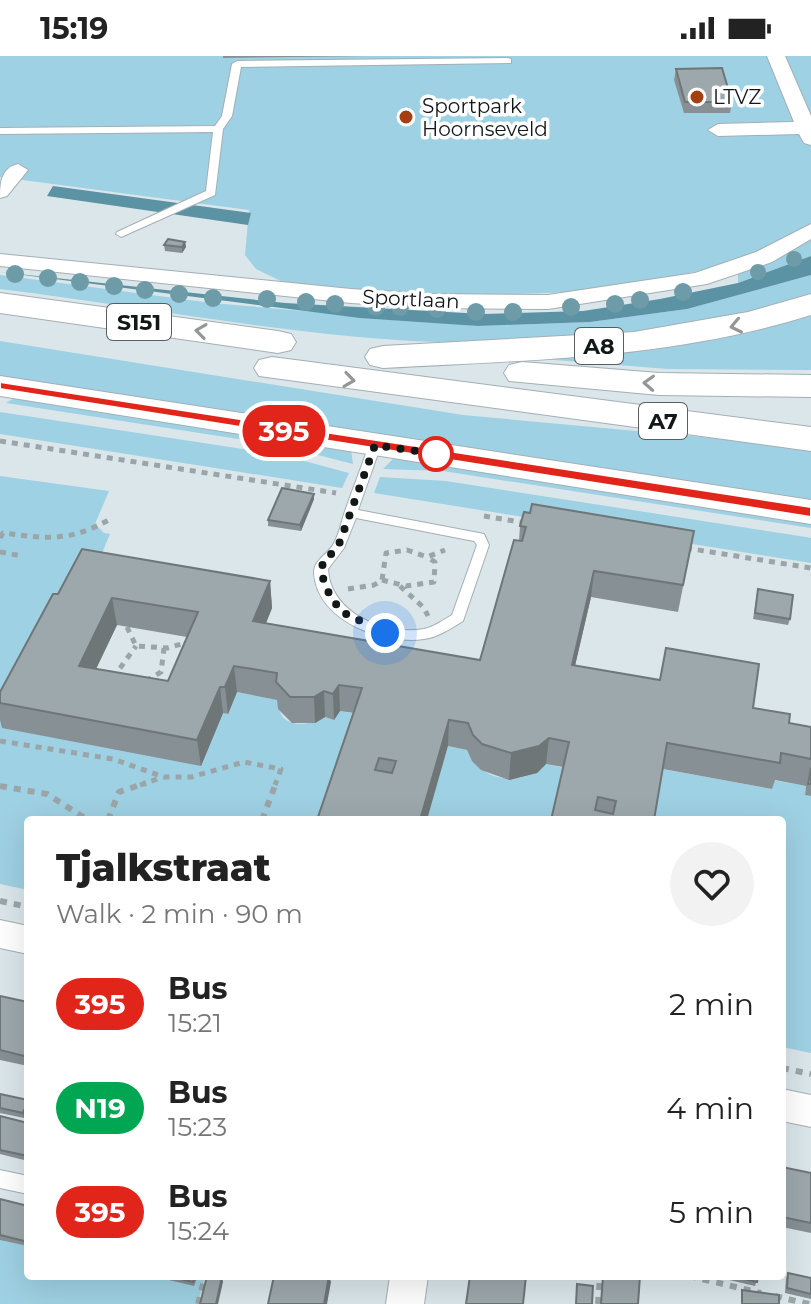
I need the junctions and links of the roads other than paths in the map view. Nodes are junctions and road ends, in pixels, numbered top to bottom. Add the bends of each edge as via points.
1 (776, 56) edge
2 (508, 61) dead end
3 (789, 87) junction
4 (811, 87) edge
5 (218, 129) junction
6 (718, 130) dead end
7 (0, 131) edge
8 (809, 133) edge
9 (18, 170) dead end
10 (0, 192) edge
11 (811, 230) edge
12 (121, 234) dead end
13 (0, 260) edge
14 (0, 303) edge
15 (811, 304) edge
16 (0, 327) edge
17 (275, 355) junction
18 (383, 357) junction
19 (0, 386) edge
20 (811, 386) edge
21 (516, 401) junction
22 (811, 417) edge
23 (811, 439) edge
24 (375, 445) junction
25 (811, 512) edge
26 (351, 513) junction
27 (0, 934) edge
28 (24, 939) edge
29 (786, 1106) edge
30 (811, 1111) edge
31 (0, 1179) edge
32 (24, 1184) edge
33 (408, 1280) edge
34 (405, 1304) edge

1 - 3 street
2 - 5 lane via 237,64 227,116
3 - 4 street
3 - 8 street
5 - 7 lane
5 - 12 lane via 211,193
6 - 8 street
9 - 10 street
11 - 13 street, Sportlaan via 764,257 699,279 548,302 351,296
17 -> 14 main road, S151
15 -> 18 main road, A8 via 754,322 634,343
16 - 17 main road, S151
17 - 18 main road, S151
17 -> 21 main road, S151
20 -> 18 main road, A7 via 570,378
19 - 24 main road
21 - 22 main road, A7
21 - 23 main road, A7
24 - 25 main road
24 - 26 lane
26 - 26 lane via 479,537 483,545 458,618 417,635 385,633 342,612 321,573
27 - 28 street
29 - 30 street
31 - 32 lane
33 - 34 street

